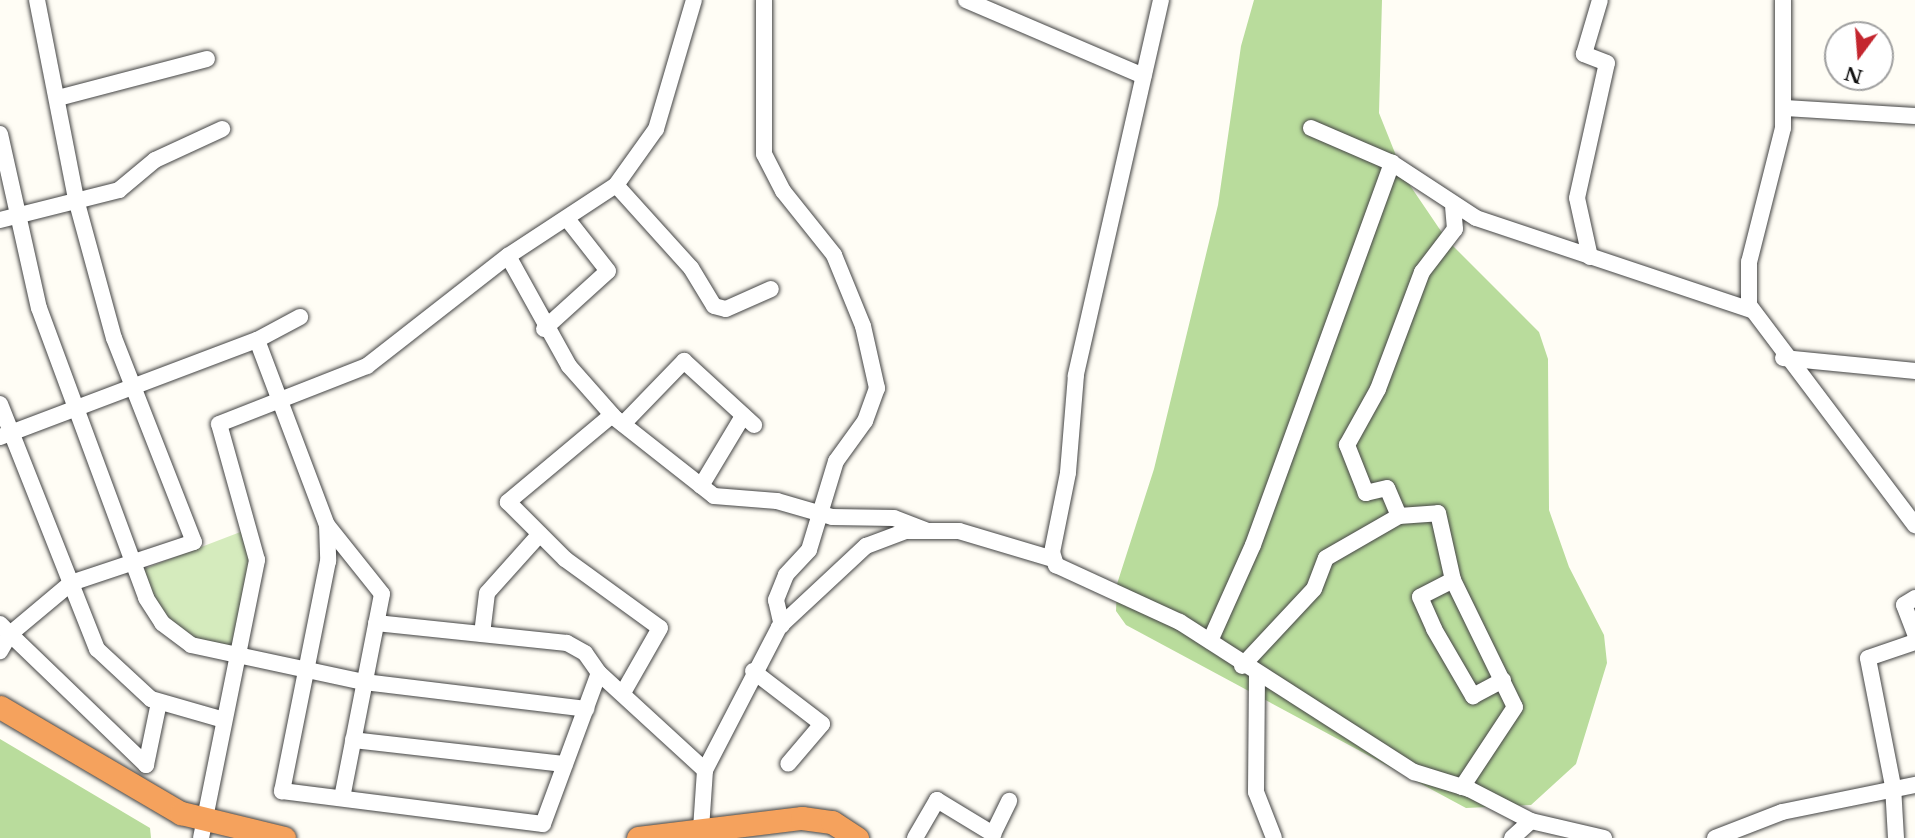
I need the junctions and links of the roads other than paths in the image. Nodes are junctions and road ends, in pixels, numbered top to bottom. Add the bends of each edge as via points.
1 (37, 0) edge
2 (694, 0) edge
3 (764, 0) edge
4 (965, 0) edge
5 (1161, 0) edge
6 (1600, 0) edge
7 (1783, 0) edge
8 (207, 59) dead end
9 (1143, 76) junction
10 (58, 98) junction
11 (1785, 108) junction
12 (1915, 116) edge
13 (1311, 128) dead end
14 (222, 129) dead end
15 (0, 134) edge
16 (1392, 163) junction
17 (616, 184) junction
18 (77, 202) junction
19 (1452, 208) junction
20 (18, 217) junction
21 (0, 220) edge
22 (568, 220) junction
23 (508, 256) junction
24 (1590, 257) junction
25 (771, 289) dead end
26 (1751, 310) junction
27 (300, 317) dead end
28 (544, 328) junction
29 (257, 340) junction
30 (1783, 358) junction
31 (1915, 371) edge
32 (133, 388) junction
33 (281, 399) junction
34 (0, 404) edge
35 (75, 410) junction
36 (618, 419) junction
37 (4, 434) edge
38 (701, 486) junction
39 (821, 515) junction
40 (1399, 516) junction
41 (327, 525) junction
42 (1915, 525) edge
43 (926, 530) junction
44 (540, 534) junction
45 (1053, 559) junction
46 (134, 565) junction
47 (1453, 580) junction
48 (71, 583) junction
49 (1915, 598) edge
50 (376, 623) junction
51 (782, 625) junction
52 (5, 629) edge
53 (482, 634) junction
54 (1915, 634) edge
55 (1210, 641) junction
56 (1915, 642) edge
57 (0, 651) edge
58 (238, 656) junction
59 (1242, 666) junction
60 (306, 670) junction
61 (753, 671) junction
62 (599, 673) junction
63 (1257, 675) junction
64 (1503, 681) junction
65 (364, 682) junction
66 (624, 691) junction
67 (159, 702) junction
68 (0, 707) edge
69 (586, 709) junction
70 (224, 720) junction
71 (353, 740) junction
72 (565, 764) junction
73 (788, 764) dead end
74 (705, 770) junction
75 (1915, 785) edge
76 (1893, 786) junction
77 (1462, 787) junction
78 (342, 798) junction
79 (1008, 801) dead end
80 (1531, 821) junction
81 (701, 829) junction
82 (202, 830) edge
83 (653, 837) edge
84 (284, 838) edge
85 (858, 838) edge
86 (915, 838) edge
87 (1274, 838) edge
88 (1512, 838) edge
89 (1604, 838) edge
90 (1715, 838) edge
91 (1896, 838) edge

1 - 10 street
2 - 17 street via 656,130
3 - 39 street via 764,154 783,191 834,255 863,326 877,388 865,422 836,461
4 - 9 street
5 - 9 street
6 - 24 street via 1584,54 1607,62 1577,198
7 - 11 street
8 - 10 street
9 - 45 street via 1076,374
10 - 18 street
11 - 12 street
11 - 26 street via 1778,159 1749,262
13 - 16 street
14 - 18 street via 155,160 119,190
15 - 20 street
16 - 19 street
16 - 55 street via 1253,545
17 - 22 street
17 - 25 street via 691,268 714,306 726,309
18 - 20 street
18 - 32 street
19 - 24 street
19 - 40 street via 1455,229 1422,272 1378,389 1347,445 1366,493 1387,488
20 - 21 street
20 - 35 street via 39,308
22 - 23 street
22 - 28 street via 608,271
23 - 28 street
23 - 33 street via 379,358
24 - 26 street
26 - 30 street
27 - 29 street
28 - 36 street
29 - 32 street
29 - 33 street
30 - 31 street
30 - 42 street
32 - 35 street
32 - 46 street via 194,542
33 - 41 street
33 - 58 street via 219,424 257,560
34 - 37 street
35 - 37 street
35 - 46 street
36 - 38 street
36 - 38 street via 684,361 748,420
36 - 44 street via 508,502
37 - 48 street
38 - 39 street via 720,499 777,501
39 - 43 street via 894,518
39 - 51 street via 809,550 786,575 776,600
40 - 47 street via 1438,513
40 - 59 street via 1326,558 1314,589
41 - 50 street via 378,586
41 - 60 street via 328,561
43 - 45 street via 981,536
43 - 51 street via 866,546
44 - 53 street via 487,593
44 - 66 street via 660,628
45 - 55 street via 1063,571
46 - 48 street
46 - 58 street via 146,597 171,632 191,645
47 - 64 street
47 - 64 street via 1420,597 1434,629 1473,696
48 - 52 street
48 - 67 street via 97,649
49 - 54 street via 1904,605
50 - 53 street
50 - 65 street
51 - 61 street
52 - 57 street
52 - 67 street via 146,765
53 - 62 street via 571,645
55 - 59 street
56 - 76 street via 1868,658
58 - 60 street
58 - 70 street
59 - 63 street
60 - 65 street
60 - 78 street via 282,791
61 - 73 street via 822,724
61 - 74 street
62 - 66 street
62 - 69 street
63 - 77 street via 1414,772
63 - 87 street via 1256,792
64 - 77 street via 1516,707
65 - 69 street
65 - 71 street
66 - 74 street via 629,705
67 - 70 street
68 - 82 highway
69 - 72 street
70 - 82 street
71 - 72 street
71 - 78 street
72 - 78 street via 543,824
74 - 81 street
75 - 76 street
76 - 90 street via 1782,812
76 - 91 street
77 - 80 street
79 - 86 street via 993,834 937,800
80 - 88 street
80 - 89 street
81 - 83 highway
81 - 85 highway via 802,818 832,822
82 - 84 highway

